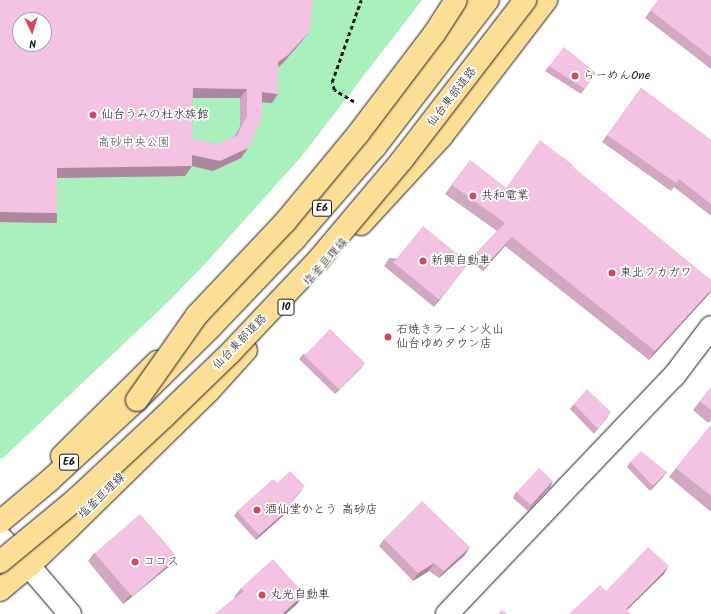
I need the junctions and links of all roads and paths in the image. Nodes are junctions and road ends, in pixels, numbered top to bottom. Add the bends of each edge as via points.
1 (361, 0) edge
2 (456, 0) edge
3 (472, 0) edge
4 (488, 0) edge
5 (526, 0) edge
6 (546, 0) edge
7 (354, 102) dead end
8 (711, 327) edge
9 (137, 400) junction
10 (0, 511) edge
11 (0, 522) edge
12 (0, 537) edge
13 (0, 562) edge
14 (29, 566) junction
15 (0, 590) edge
16 (70, 614) edge
17 (447, 614) edge

1 - 7 path via 332,82 334,90
2 - 9 main road, bridge via 434,34 358,134 285,222 197,315
3 - 10 main road via 362,140 274,246 33,484
4 - 9 main road, E6, bridge via 376,148 295,239
5 - 13 main road, 仙台東部道路 / E6, bridge via 402,160 319,260 164,418 75,500
6 - 14 main road, 塩釜亘理線 / 10 via 441,137 209,391
8 - 17 street via 674,376
9 - 11 main road, E6
12 - 14 street
14 - 15 main road, 塩釜亘理線 / 10
14 - 16 street

